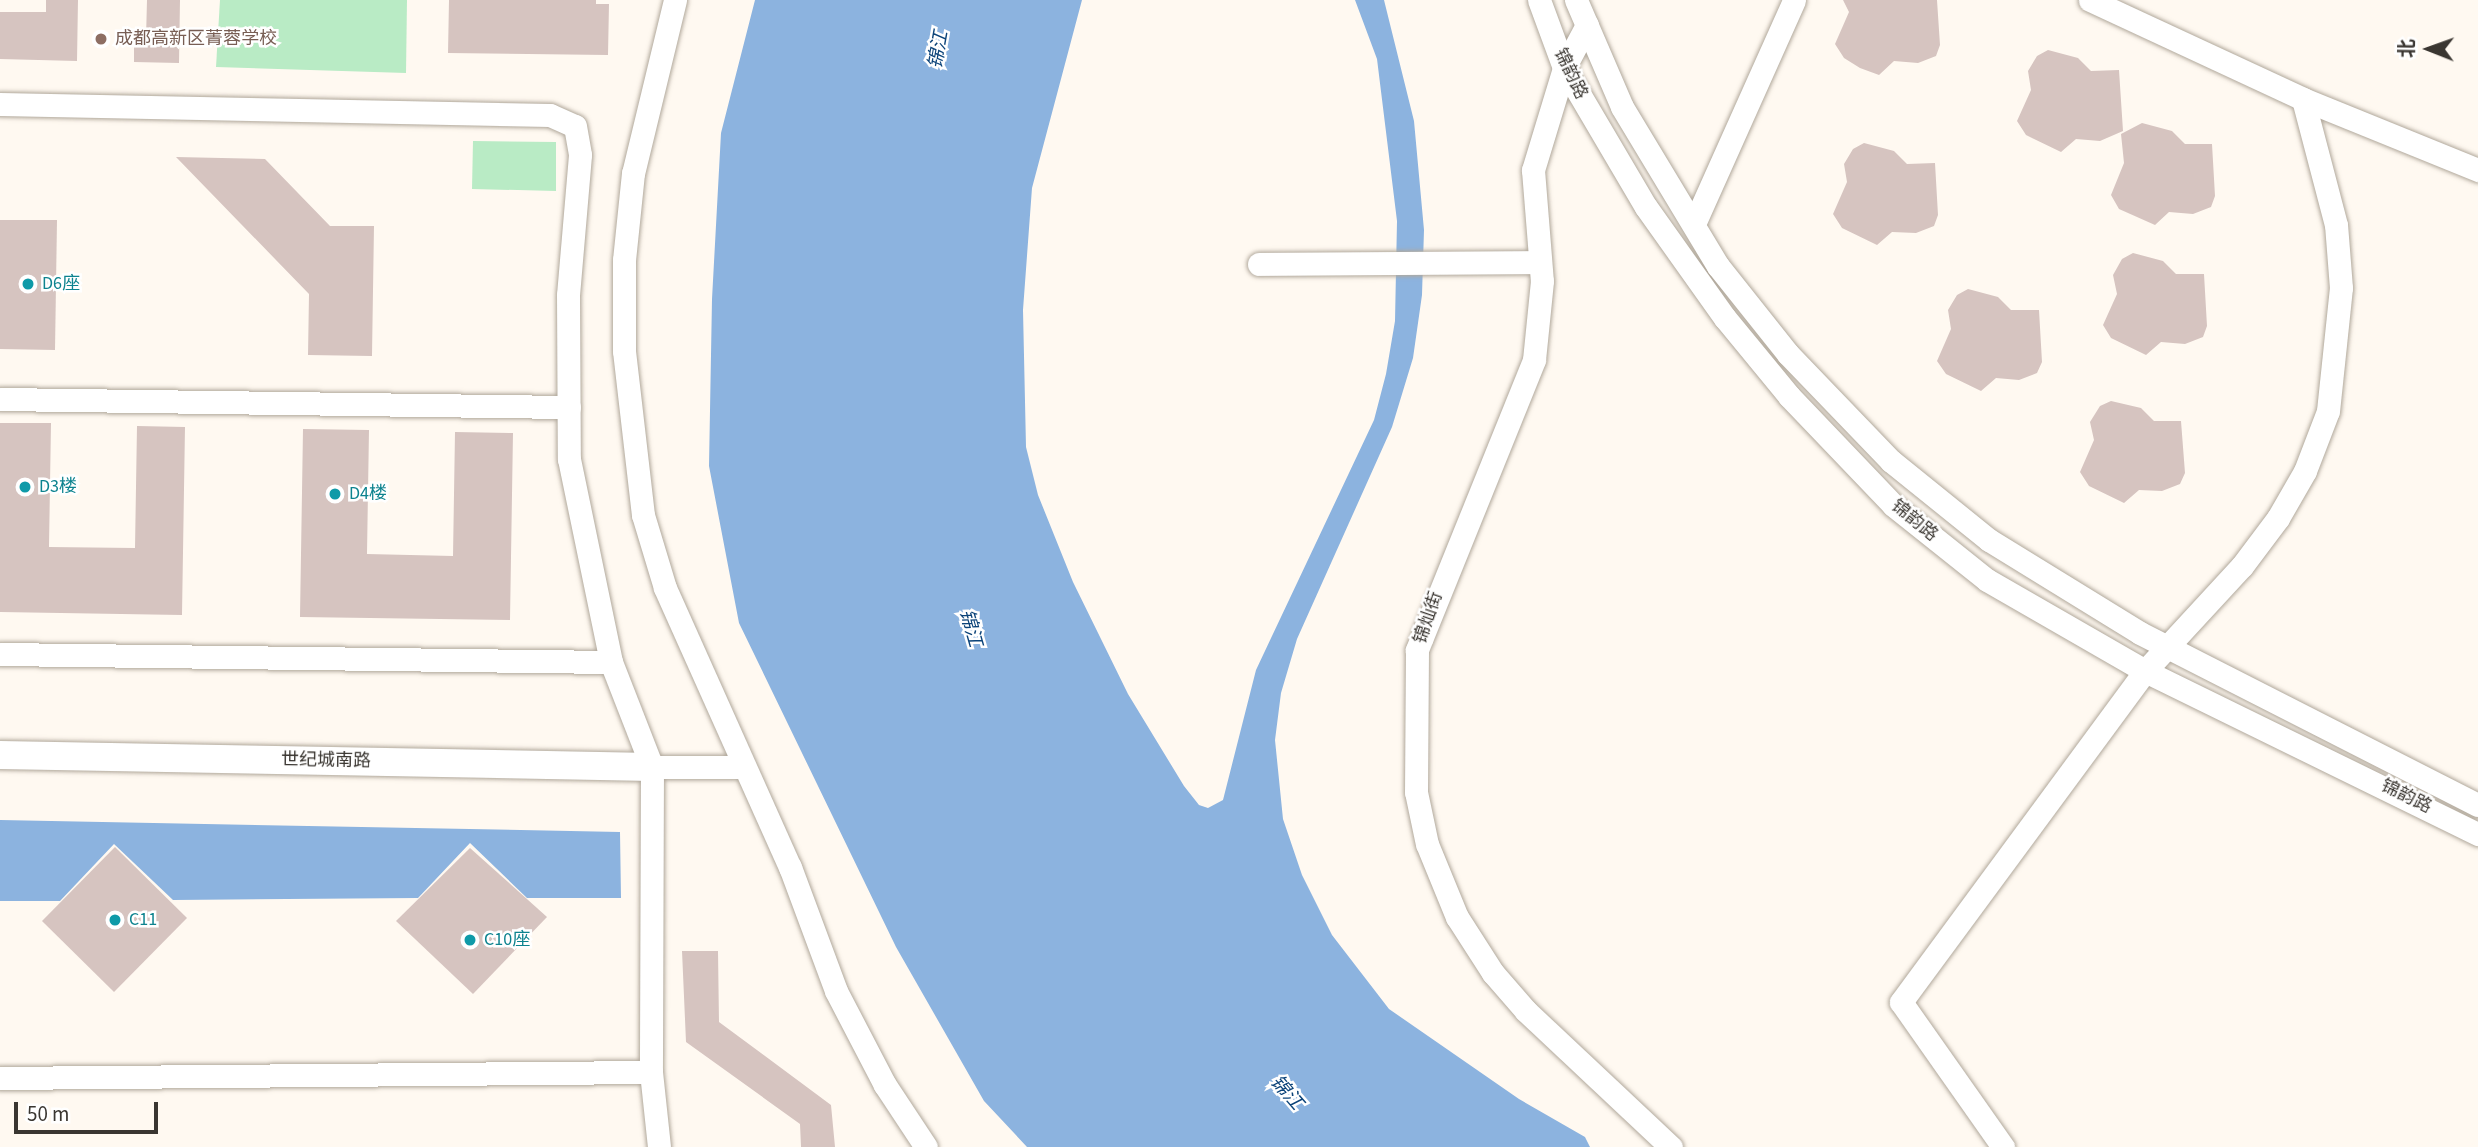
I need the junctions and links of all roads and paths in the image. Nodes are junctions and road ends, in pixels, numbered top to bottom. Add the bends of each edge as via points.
1 (675, 0) edge
2 (1539, 0) edge
3 (1576, 0) edge
4 (1794, 0) edge
5 (2090, 0) edge
6 (1587, 25) junction
7 (1564, 68) junction
8 (2304, 99) junction
9 (0, 104) edge
10 (2478, 170) edge
11 (1694, 223) junction
12 (1540, 261) junction
13 (1259, 264) dead end
14 (0, 399) edge
15 (569, 407) junction
16 (2167, 647) junction
17 (0, 654) edge
18 (611, 662) junction
19 (2145, 671) junction
20 (0, 755) edge
21 (744, 766) junction
22 (652, 767) junction
23 (2478, 805) edge
24 (2478, 834) edge
25 (651, 1072) junction
26 (0, 1078) edge
27 (659, 1147) edge
28 (926, 1147) edge
29 (1671, 1147) edge
30 (2003, 1147) edge

1 - 21 street via 633,173 624,260 624,351 632,441 643,515 664,588
2 - 7 street, 锦韵路
3 - 6 street, 锦韵路
4 - 11 street
5 - 8 street
6 - 7 street, 锦灿街
6 - 11 street, 锦韵路 via 1622,107
7 - 12 street, 锦灿街 via 1533,170
7 - 19 street, 锦韵路 via 1646,207 1725,318 1789,396 1893,505 1987,580
8 - 10 street
8 - 16 street via 2336,225 2342,288 2328,411 2305,471 2278,518 2242,566
9 - 15 street via 550,115 575,127 580,155 568,295
11 - 16 street, 锦韵路 via 1718,266 1788,354 1891,461 1989,540
12 - 13 street
12 - 29 street, 锦灿街 via 1534,360 1417,650 1416,792 1427,844 1457,917 1493,973 1526,1011
14 - 15 street
15 - 18 street via 569,459
16 - 19 street
16 - 23 street, 锦韵路
17 - 18 street
18 - 22 street
19 - 24 street, 锦韵路
19 - 30 street via 1901,1002
20 - 22 main road, 世纪城南路
21 - 22 street
21 - 28 street via 790,867 836,991 885,1085
22 - 25 street
25 - 26 street
25 - 27 street

